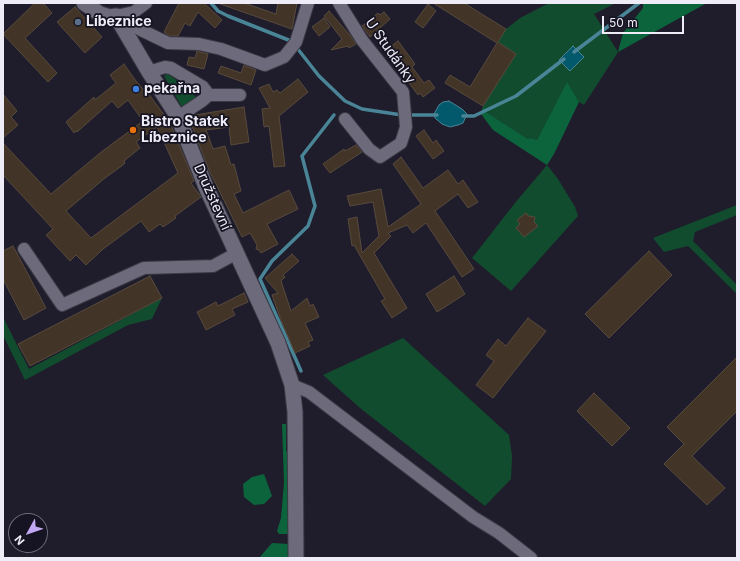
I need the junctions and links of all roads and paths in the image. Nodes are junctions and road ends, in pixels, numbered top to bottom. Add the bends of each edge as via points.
1 (84, 3) edge
2 (146, 3) edge
3 (308, 3) edge
4 (339, 3) edge
5 (116, 16) junction
6 (149, 72) junction
7 (209, 95) junction
8 (240, 95) dead end
9 (178, 117) junction
10 (345, 119) dead end
11 (24, 249) dead end
12 (237, 253) junction
13 (292, 385) junction
14 (296, 558) edge
15 (531, 558) edge

1 - 5 street via 100,14
2 - 5 street via 134,12
3 - 5 street via 296,42 284,57 265,65 199,44 168,43
4 - 10 street, U Studánky via 362,40 403,92 406,127 401,144 380,157 369,149
5 - 6 street, Družstevní
6 - 7 street via 165,67 171,68 203,87
6 - 9 street, Družstevní
7 - 8 street
7 - 9 street
9 - 12 street, Družstevní via 206,187
11 - 12 street via 62,305 144,268 213,266
12 - 13 street, Družstevní via 278,343
13 - 14 street, Družstevní via 296,439
13 - 15 street via 309,392

